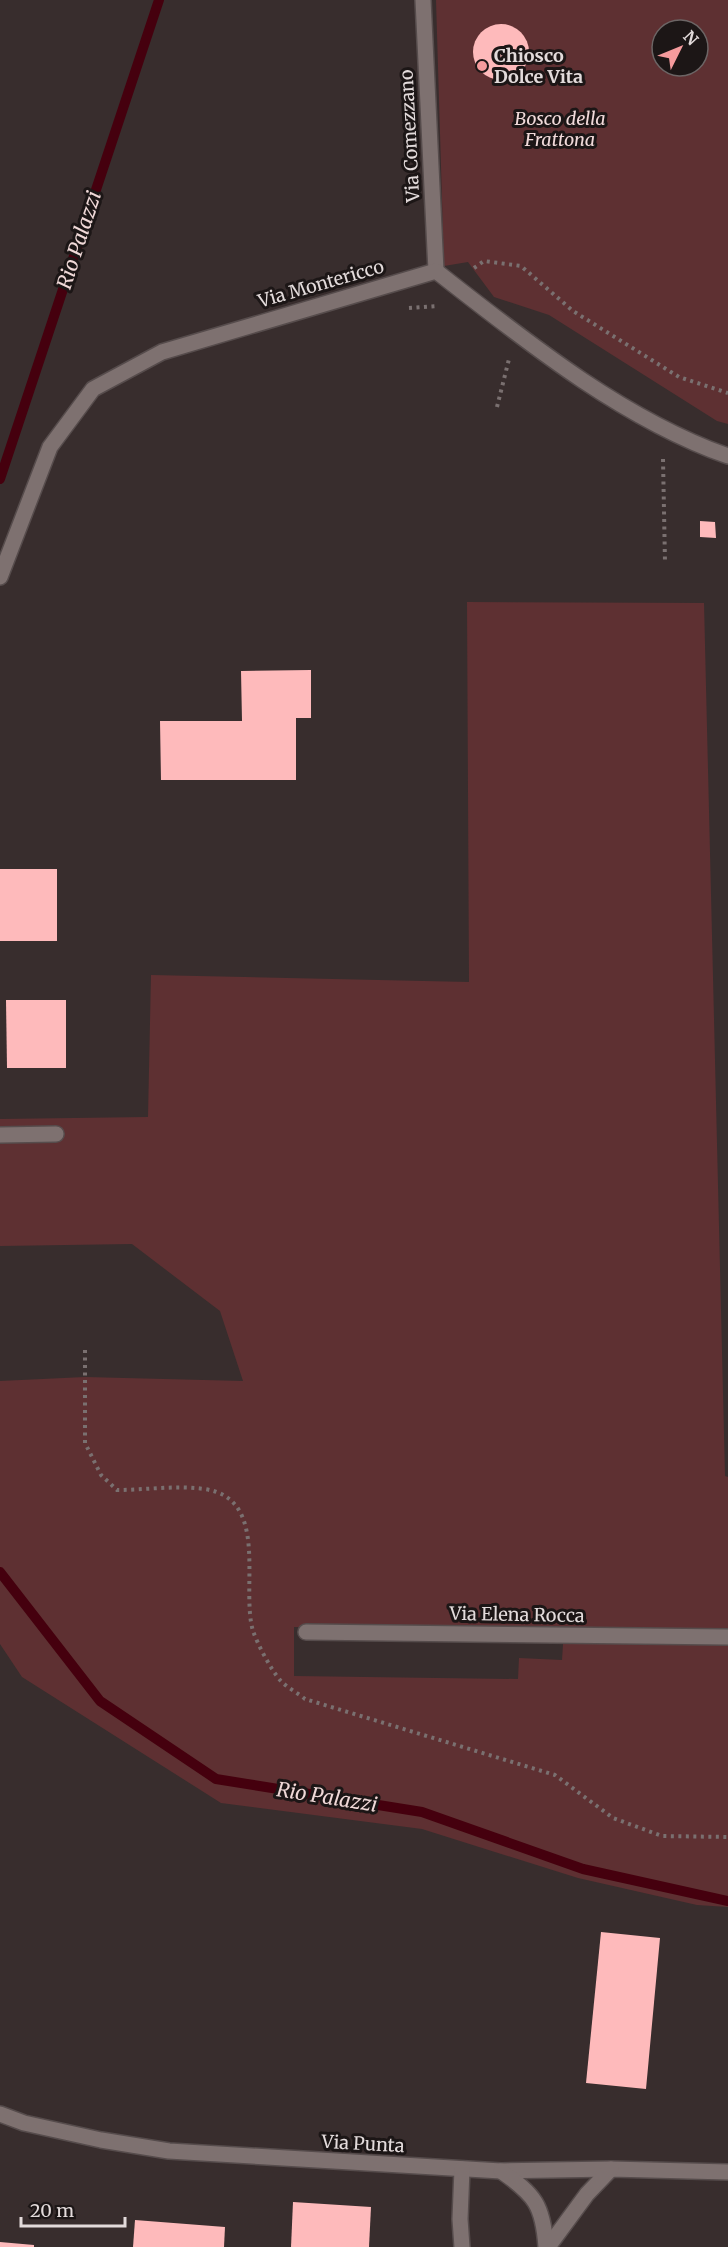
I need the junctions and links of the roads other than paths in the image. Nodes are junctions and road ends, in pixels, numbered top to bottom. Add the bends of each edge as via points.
1 (423, 0) edge
2 (436, 271) junction
3 (728, 456) edge
4 (0, 577) edge
5 (56, 1134) dead end
6 (0, 1135) edge
7 (306, 1632) dead end
8 (728, 1637) edge
9 (0, 2114) edge
10 (462, 2169) junction
11 (611, 2169) junction
12 (501, 2170) junction
13 (728, 2172) edge
14 (463, 2245) edge
15 (547, 2247) edge

1 - 2 street, Via Comezzano
2 - 3 street via 520,337 610,398
2 - 4 street, Via Montericco via 162,352 93,389 50,447
5 - 6 street
7 - 8 street, Via Elena Rocca
9 - 10 street, Via Punta via 101,2140 169,2151
10 - 12 street, Via Punta
10 - 14 street
11 - 12 street, Via Punta
11 - 13 street, Via Punta
11 - 15 street
12 - 15 street via 525,2187 543,2213

